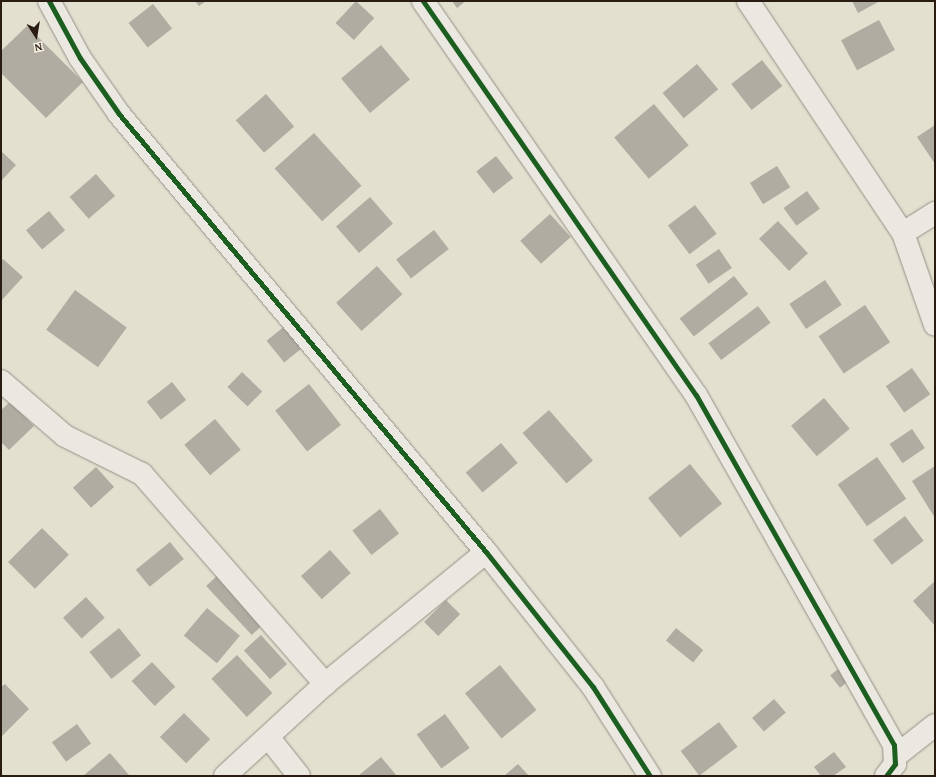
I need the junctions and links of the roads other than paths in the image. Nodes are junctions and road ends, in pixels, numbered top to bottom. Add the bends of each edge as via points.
1 (49, 1) edge
2 (424, 1) edge
3 (748, 1) edge
4 (935, 213) edge
5 (903, 233) junction
6 (935, 325) edge
7 (1, 381) edge
8 (486, 552) junction
9 (325, 684) junction
10 (935, 725) edge
11 (269, 738) junction
12 (897, 755) junction
13 (225, 776) edge
14 (299, 776) edge
15 (650, 776) edge
16 (886, 776) edge

1 - 8 street via 80,58 119,114
2 - 12 street via 696,394
3 - 5 street
4 - 5 street
5 - 6 street
7 - 9 street via 65,436 142,474
8 - 9 street
8 - 15 street via 593,687
9 - 11 street
10 - 12 street
11 - 13 street
11 - 14 street
12 - 16 street

